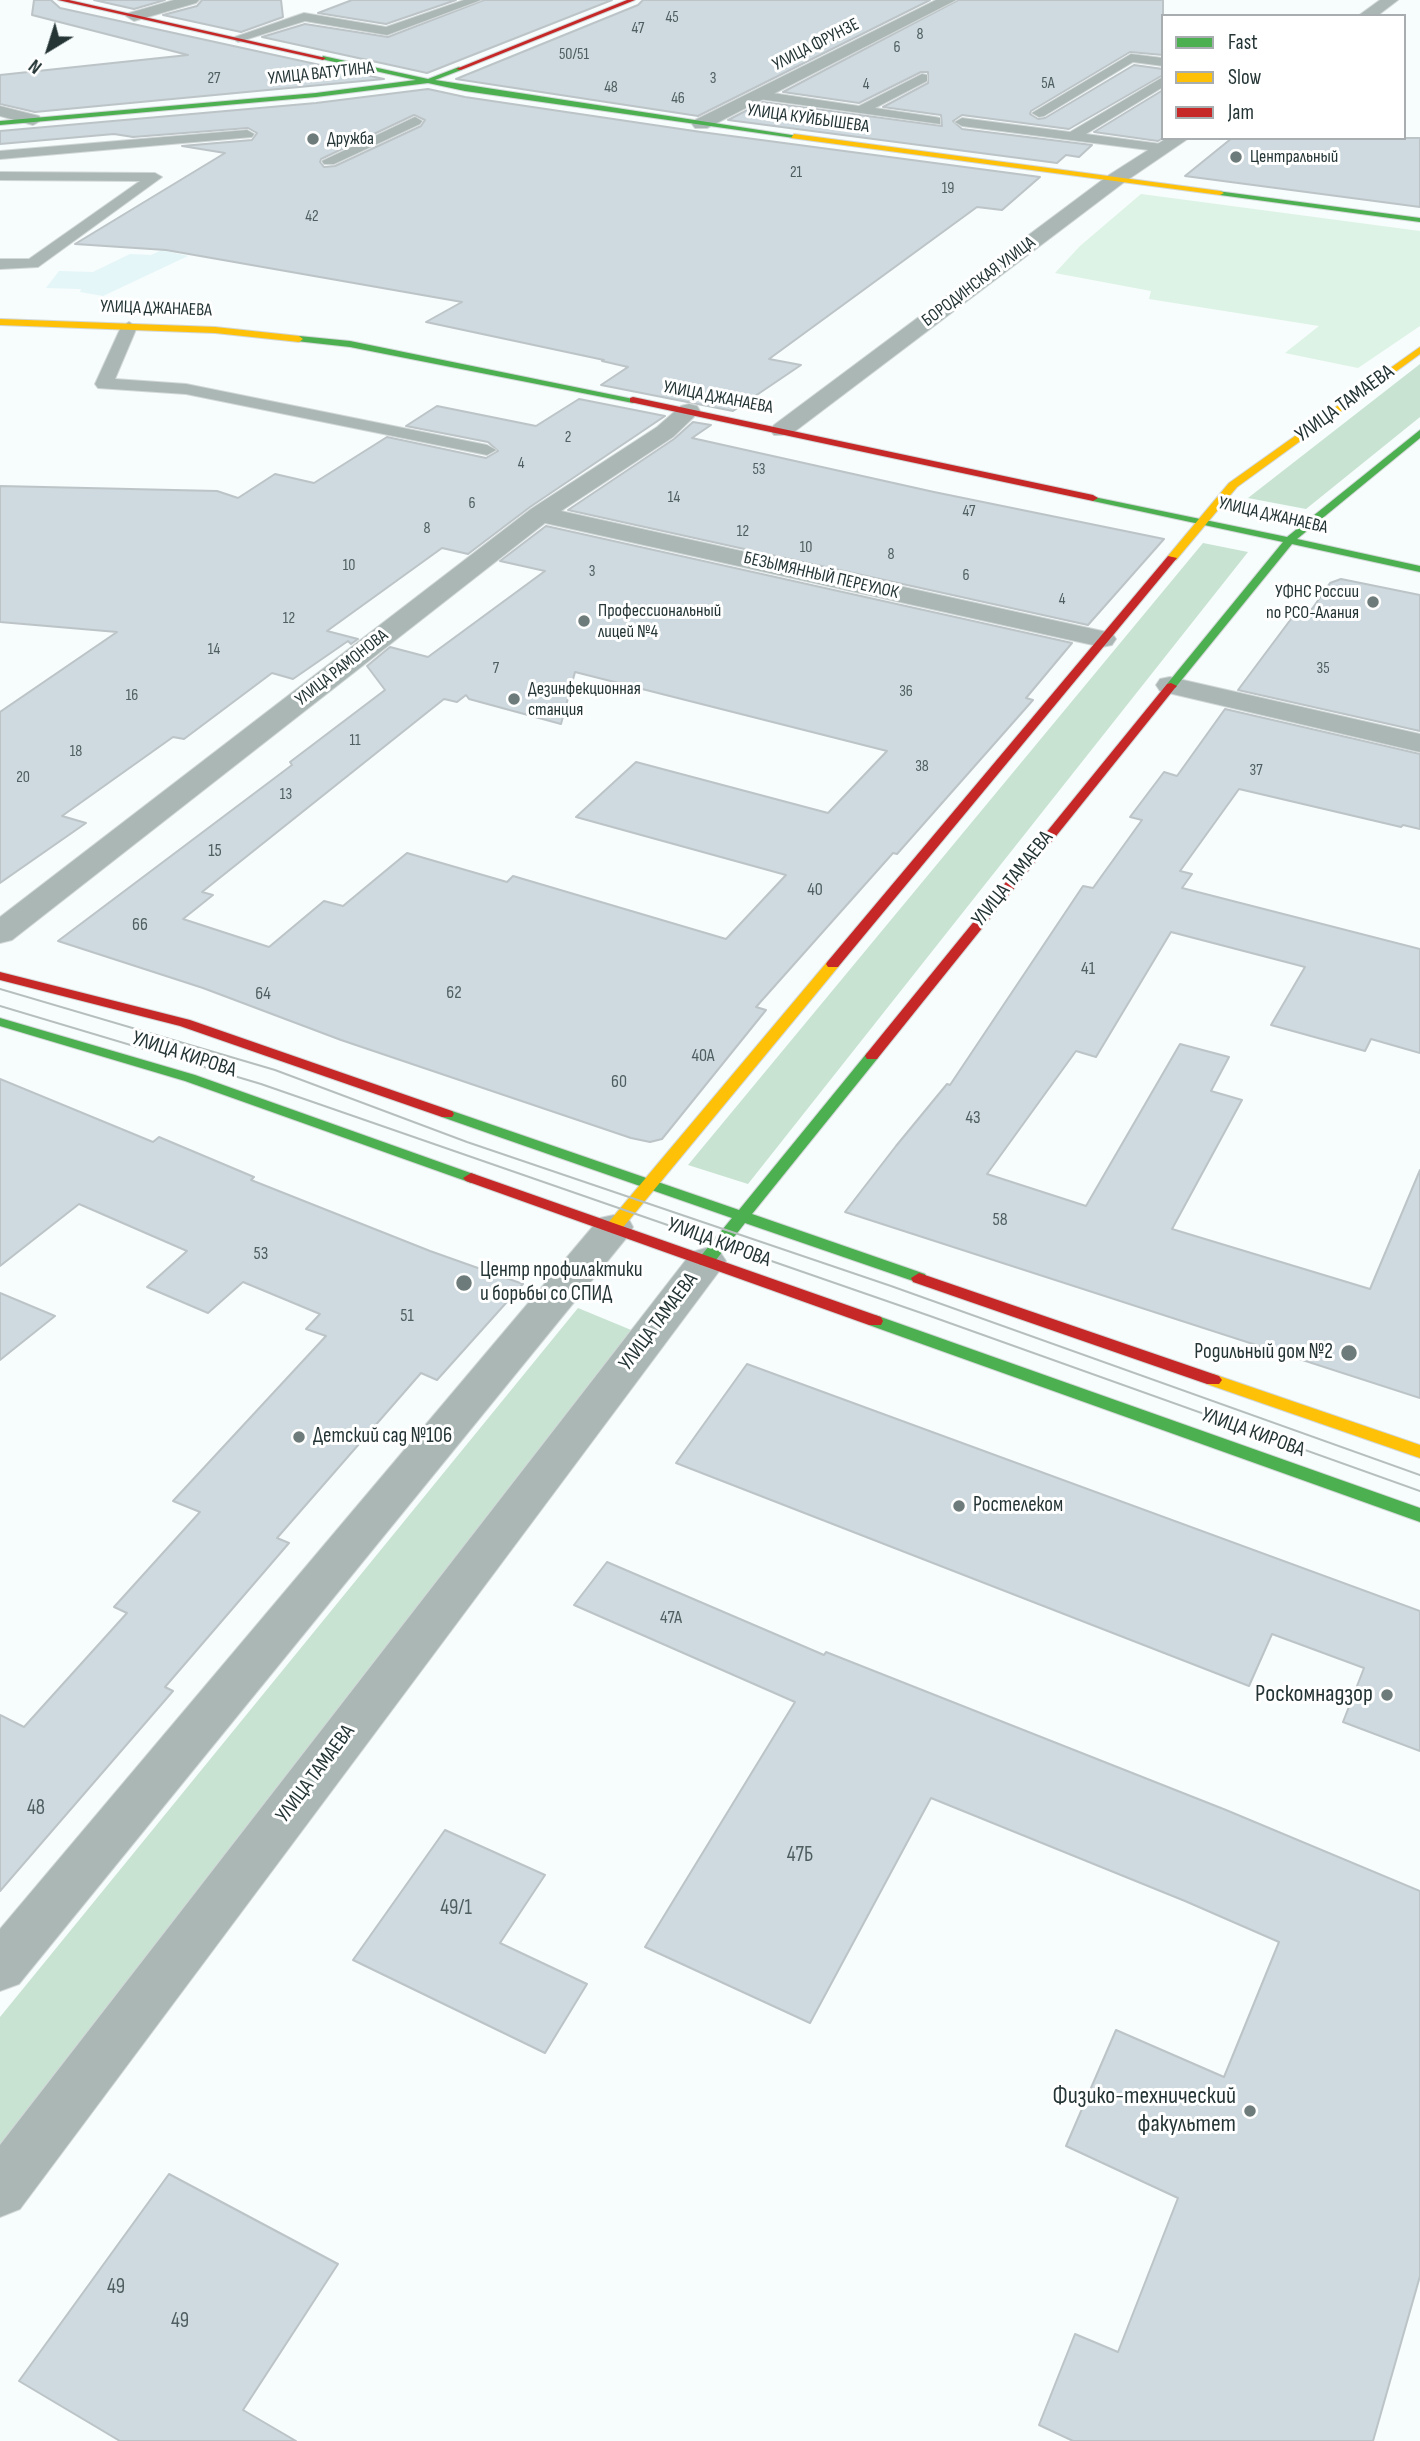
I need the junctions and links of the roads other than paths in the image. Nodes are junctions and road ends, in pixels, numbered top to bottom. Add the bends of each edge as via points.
1 (61, 0) edge
2 (191, 0) edge
3 (475, 0) edge
4 (632, 0) edge
5 (948, 0) edge
6 (1390, 0) edge
7 (1369, 14) edge
8 (134, 16) junction
9 (195, 30) junction
10 (238, 38) junction
11 (253, 58) dead end
12 (1161, 62) edge
13 (922, 78) dead end
14 (296, 81) dead end
15 (428, 81) junction
16 (1161, 83) edge
17 (316, 95) junction
18 (759, 95) junction
19 (861, 110) junction
20 (0, 111) edge
21 (1039, 113) dead end
22 (33, 120) junction
23 (415, 121) dead end
24 (935, 121) dead end
25 (962, 122) dead end
26 (0, 123) edge
27 (701, 124) junction
28 (247, 134) dead end
29 (1073, 136) junction
30 (1172, 143) edge
31 (0, 155) edge
32 (329, 161) dead end
33 (0, 176) edge
34 (1116, 179) junction
35 (1420, 220) edge
36 (0, 264) edge
37 (0, 322) edge
38 (130, 327) junction
39 (1420, 350) edge
40 (689, 411) junction
41 (782, 430) junction
42 (1420, 433) edge
43 (488, 450) dead end
44 (540, 513) junction
45 (1202, 519) junction
46 (1290, 540) junction
47 (1420, 569) edge
48 (1102, 639) junction
49 (1170, 685) junction
50 (1420, 743) edge
51 (0, 933) edge
52 (0, 976) edge
53 (0, 1022) edge
54 (648, 1185) junction
55 (741, 1216) junction
56 (614, 1227) junction
57 (706, 1261) junction
58 (1420, 1452) edge
59 (1420, 1515) edge
60 (0, 1968) edge
61 (0, 2190) edge

1 - 8 main road, УЛИЦА КУЙБЫШЕВА
2 - 8 street
3 - 10 lane via 387,31 304,17
4 - 15 main road, УЛИЦА ВАТУТИНА
5 - 18 street, УЛИЦА ФРУНЗЕ
6 - 7 street
8 - 9 main road, УЛИЦА КУЙБЫШЕВА
9 - 10 main road, УЛИЦА КУЙБЫШЕВА
9 - 11 main road, УЛИЦА КУЙБЫШЕВА
10 - 15 main road, УЛИЦА КУЙБЫШЕВА
12 - 21 lane via 1131,58
13 - 19 lane
14 - 17 main road
15 - 17 main road, УЛИЦА ВАТУТИНА
15 - 27 main road, УЛИЦА КУЙБЫШЕВА
16 - 29 lane
17 - 22 main road, УЛИЦА ВАТУТИНА
18 - 19 lane
18 - 27 street, УЛИЦА ФРУНЗЕ
19 - 24 lane
20 - 22 street
22 - 26 main road, УЛИЦА ВАТУТИНА
23 - 32 lane
25 - 29 lane
27 - 34 main road, УЛИЦА КУЙБЫШЕВА
28 - 31 lane
29 - 30 lane
30 - 34 street, БОРОДИНСКАЯ УЛИЦА
33 - 36 lane via 155,177 33,264
34 - 35 main road, УЛИЦА КУЙБЫШЕВА
34 - 41 street, БОРОДИНСКАЯ УЛИЦА
37 - 38 main road, УЛИЦА ДЖАНАЕВА
38 - 40 main road, УЛИЦА ДЖАНАЕВА via 228,331 350,344
38 - 43 lane via 104,384 186,389
39 - 45 main road, УЛИЦА ТАМАЕВА via 1233,485
40 - 41 main road, УЛИЦА ДЖАНАЕВА
40 - 44 street, УЛИЦА РАМОНОВА via 665,432
41 - 45 main road, УЛИЦА ДЖАНАЕВА
42 - 46 main road, УЛИЦА ТАМАЕВА
44 - 48 street, БЕЗЫМЯННЫЙ ПЕРЕУЛОК
44 - 51 street, УЛИЦА РАМОНОВА
45 - 46 main road, УЛИЦА ДЖАНАЕВА
45 - 48 main road, УЛИЦА ТАМАЕВА
46 - 47 main road, УЛИЦА ДЖАНАЕВА
46 - 49 main road, УЛИЦА ТАМАЕВА
48 - 54 main road, УЛИЦА ТАМАЕВА
49 - 50 street
49 - 55 main road, УЛИЦА ТАМАЕВА
52 - 54 main road, УЛИЦА КИРОВА via 185,1023
53 - 56 main road, УЛИЦА КИРОВА via 190,1078
54 - 55 main road, УЛИЦА КИРОВА
54 - 56 main road, УЛИЦА ТАМАЕВА
55 - 57 main road, УЛИЦА ТАМАЕВА
55 - 58 main road, УЛИЦА КИРОВА
56 - 57 main road, УЛИЦА КИРОВА
56 - 60 street, УЛИЦА ТАМАЕВА
57 - 59 main road, УЛИЦА КИРОВА
57 - 61 street, УЛИЦА ТАМАЕВА

